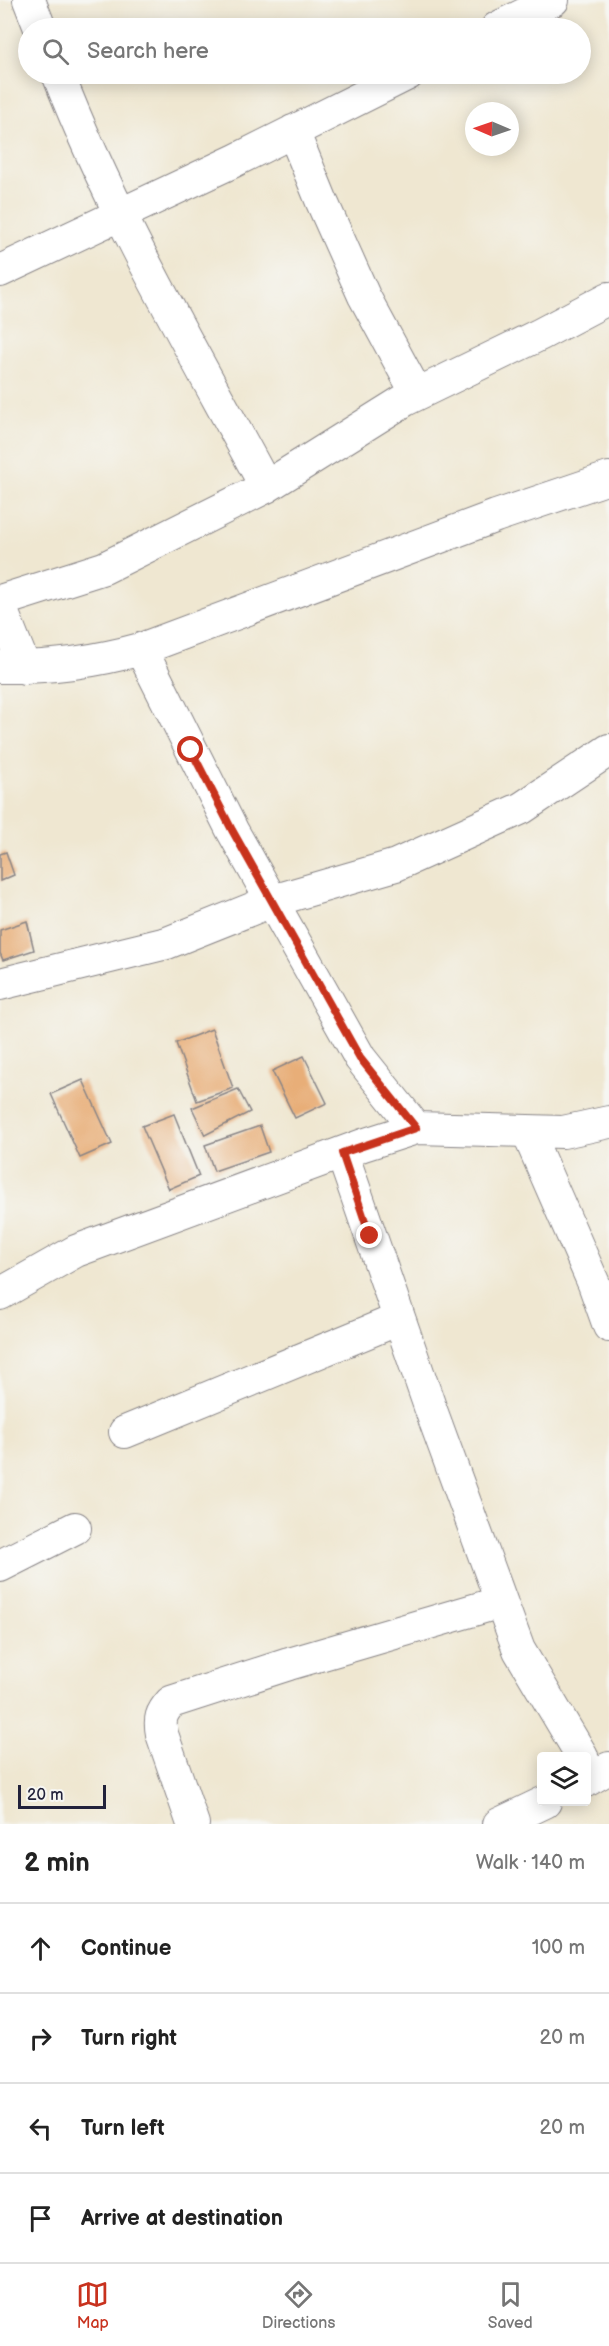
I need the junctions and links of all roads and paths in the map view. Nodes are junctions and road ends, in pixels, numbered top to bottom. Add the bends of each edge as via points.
1 (29, 0) edge
2 (536, 4) edge
3 (36, 18) edge
4 (513, 18) edge
5 (62, 84) edge
6 (388, 84) edge
7 (293, 131) junction
8 (120, 215) junction
9 (0, 271) edge
10 (609, 298) edge
11 (417, 394) junction
12 (609, 478) edge
13 (266, 488) junction
14 (0, 601) edge
15 (0, 606) edge
16 (141, 650) junction
17 (13, 667) edge
18 (609, 750) edge
19 (272, 901) junction
20 (0, 984) edge
21 (609, 1122) edge
22 (416, 1128) junction
23 (527, 1131) junction
24 (342, 1153) junction
25 (0, 1294) edge
26 (399, 1319) junction
27 (609, 1326) edge
28 (125, 1432) dead end
29 (75, 1528) dead end
30 (0, 1566) edge
31 (501, 1602) junction
32 (592, 1769) edge
33 (537, 1806) edge
34 (193, 1824) edge
35 (500, 1824) edge

1 - 3 street
2 - 4 street
5 - 8 street
6 - 7 street
7 - 8 street
7 - 11 street via 364,296
8 - 9 street
8 - 13 street
10 - 11 street
11 - 13 street
12 - 16 street via 496,516
13 - 14 street via 104,568
15 - 17 street
16 - 17 street via 98,661
16 - 19 street
18 - 19 street via 522,807 396,865
19 - 20 street via 167,943
19 - 22 street via 360,1058
21 - 23 street via 563,1132
22 - 23 street
22 - 24 street
23 - 27 street
24 - 25 street via 76,1251
24 - 26 street
26 - 28 street
26 - 31 street
29 - 30 street
31 - 32 street via 519,1650
31 - 34 street via 171,1702 162,1711 162,1734
33 - 35 street

